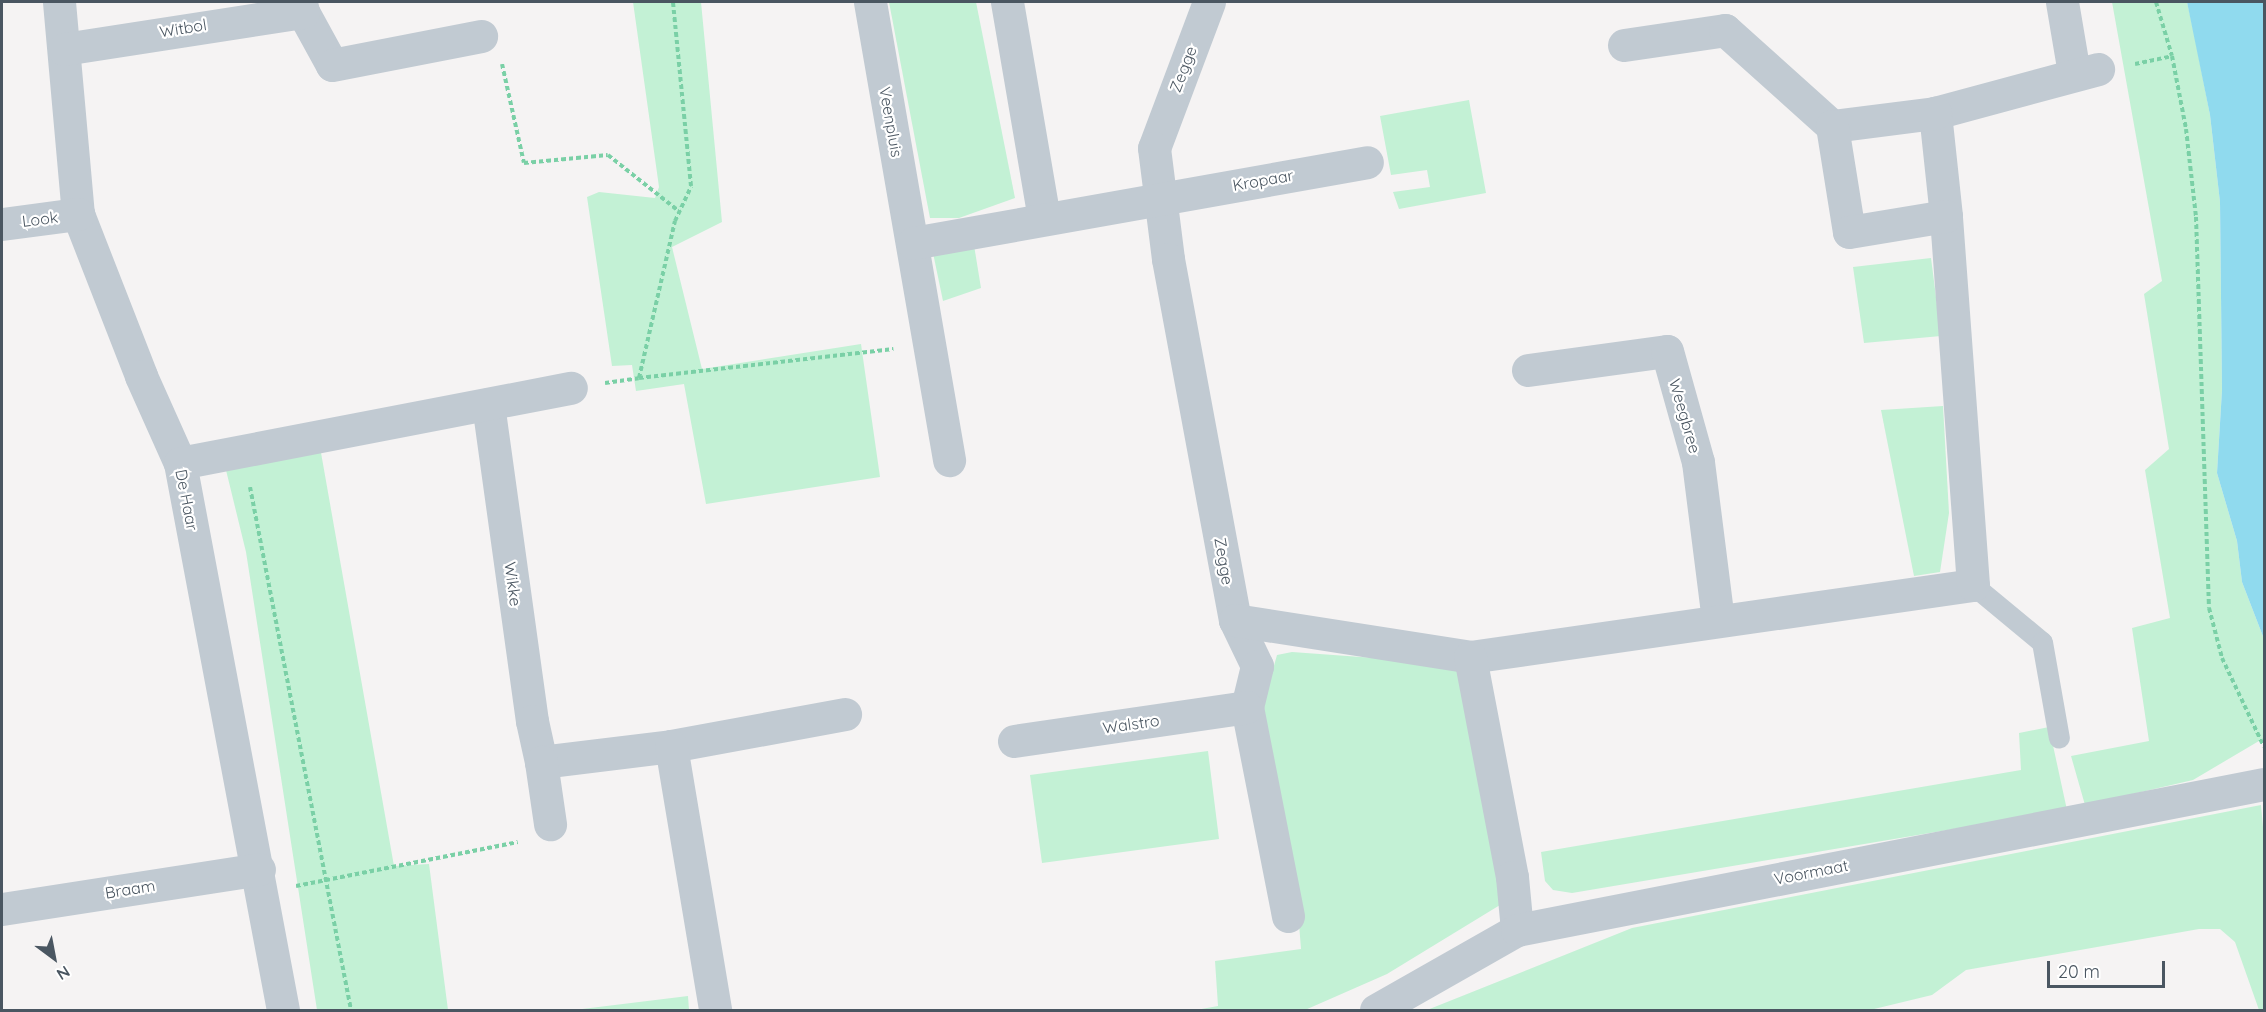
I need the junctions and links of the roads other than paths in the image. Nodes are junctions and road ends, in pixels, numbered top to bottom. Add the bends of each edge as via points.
1 (59, 2) edge
2 (870, 2) edge
3 (1007, 2) edge
4 (1209, 2) edge
5 (2062, 2) edge
6 (302, 7) edge
7 (481, 36) road end
8 (1624, 45) dead end
9 (64, 49) junction
10 (1935, 112) junction
11 (1832, 126) junction
12 (1367, 162) dead end
13 (1159, 199) junction
14 (78, 214) junction
15 (1946, 216) junction
16 (1044, 218) junction
17 (2, 224) edge
18 (913, 243) junction
19 (1528, 370) dead end
20 (572, 388) road end
21 (488, 404) junction
22 (949, 460) dead end
23 (180, 463) junction
24 (1973, 585) junction
25 (1235, 620) junction
26 (1718, 620) junction
27 (1470, 657) junction
28 (1247, 707) junction
29 (845, 714) dead end
30 (2059, 738) dead end
31 (1014, 741) dead end
32 (671, 746) junction
33 (541, 762) junction
34 (2265, 784) edge
35 (550, 824) road end
36 (261, 880) junction
37 (2, 909) edge
38 (1288, 916) dead end
39 (1517, 930) junction
40 (283, 1011) edge
41 (715, 1011) edge
42 (1377, 1011) edge

1 - 9 street, De Haar
2 - 18 street, Veenpluis
3 - 16 street
4 - 13 street, Zegge via 1154,148
5 - 10 street via 2086,71
6 - 7 street, Witbol via 332,65
6 - 9 street, Witbol
8 - 11 street via 1725,30
9 - 14 street, De Haar
10 - 11 street
10 - 15 street
11 - 15 street via 1849,232
12 - 13 street, Kropaar
13 - 16 street
13 - 25 street, Zegge
14 - 17 street, Look
14 - 23 street, De Haar via 141,376
15 - 24 street
16 - 18 street
18 - 22 street, Veenpluis
19 - 26 street, Weegbree via 1667,351 1698,462
20 - 21 street
21 - 23 street
21 - 33 street, Wikke
23 - 36 street, De Haar
24 - 26 street
24 - 30 lane via 2042,642
25 - 27 street
25 - 28 street via 1257,666
26 - 27 street
27 - 39 street via 1512,877
28 - 31 street, Walstro
28 - 38 street
29 - 32 street
32 - 33 street
32 - 41 street
33 - 35 street, Wikke
34 - 39 street, Voormaat
36 - 37 street, Braam
36 - 40 street, De Haar
39 - 42 street, Voormaat

